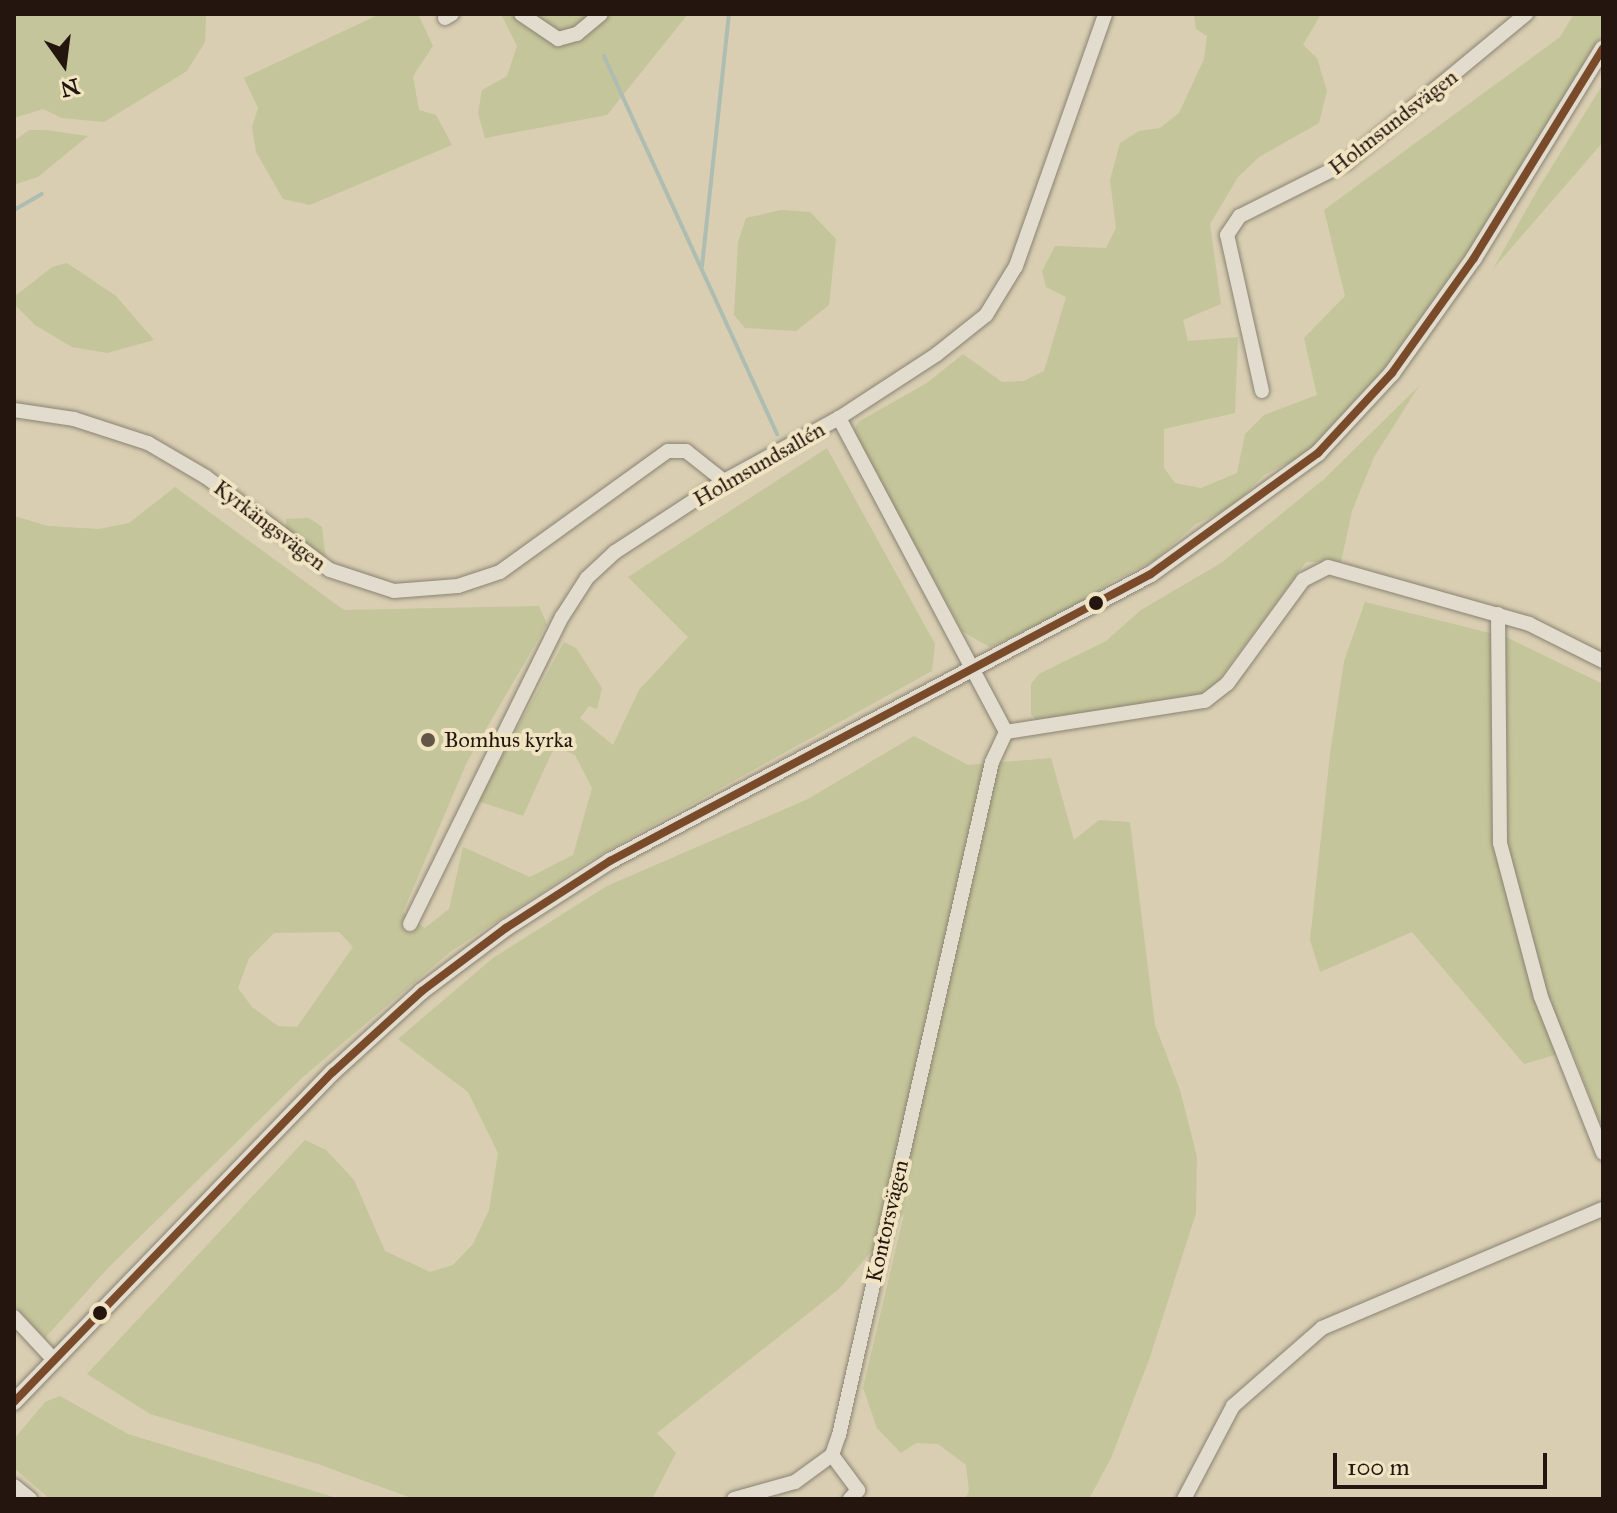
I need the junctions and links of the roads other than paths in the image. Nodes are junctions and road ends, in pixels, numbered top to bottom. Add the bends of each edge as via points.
1 (521, 14) edge
2 (601, 14) edge
3 (1105, 14) edge
4 (1526, 14) edge
5 (1603, 48) edge
6 (1262, 391) dead end
7 (14, 410) edge
8 (839, 418) junction
9 (724, 481) junction
10 (1498, 614) junction
11 (1603, 661) edge
12 (973, 668) junction
13 (1006, 732) junction
14 (410, 924) dead end
15 (1603, 1153) edge
16 (1603, 1209) edge
17 (14, 1317) edge
18 (55, 1361) junction
19 (14, 1402) edge
20 (832, 1455) junction
21 (14, 1486) edge
22 (779, 1494) edge
23 (30, 1499) edge
24 (734, 1499) edge
25 (850, 1499) edge
26 (1184, 1499) edge

1 - 2 street via 558,39 577,34
3 - 8 street, Holmsundsallén via 1016,266 998,298 958,339
4 - 6 street, Holmsundsvägen via 1346,163 1240,216 1227,235
5 - 12 street via 1474,258 1392,373 1318,453 1151,574
7 - 9 street, Kyrkängsvägen via 74,419 157,447 330,570 394,591 458,586 500,572 668,451 686,451
8 - 9 street, Holmsundsallén
8 - 12 street
9 - 14 street, Holmsundsallén via 615,552 575,594
10 - 11 street via 1558,636
10 - 13 street via 1328,567 1303,580 1227,684 1205,701 1155,713
10 - 15 street via 1500,843 1541,997
12 - 13 street
12 - 18 street via 610,861 475,951 333,1072
13 - 20 street, Kontorsvägen via 992,762
16 - 26 street via 1322,1328 1233,1406
17 - 18 street
18 - 19 street
20 - 22 street
20 - 25 street via 858,1490
21 - 23 street
22 - 24 street

